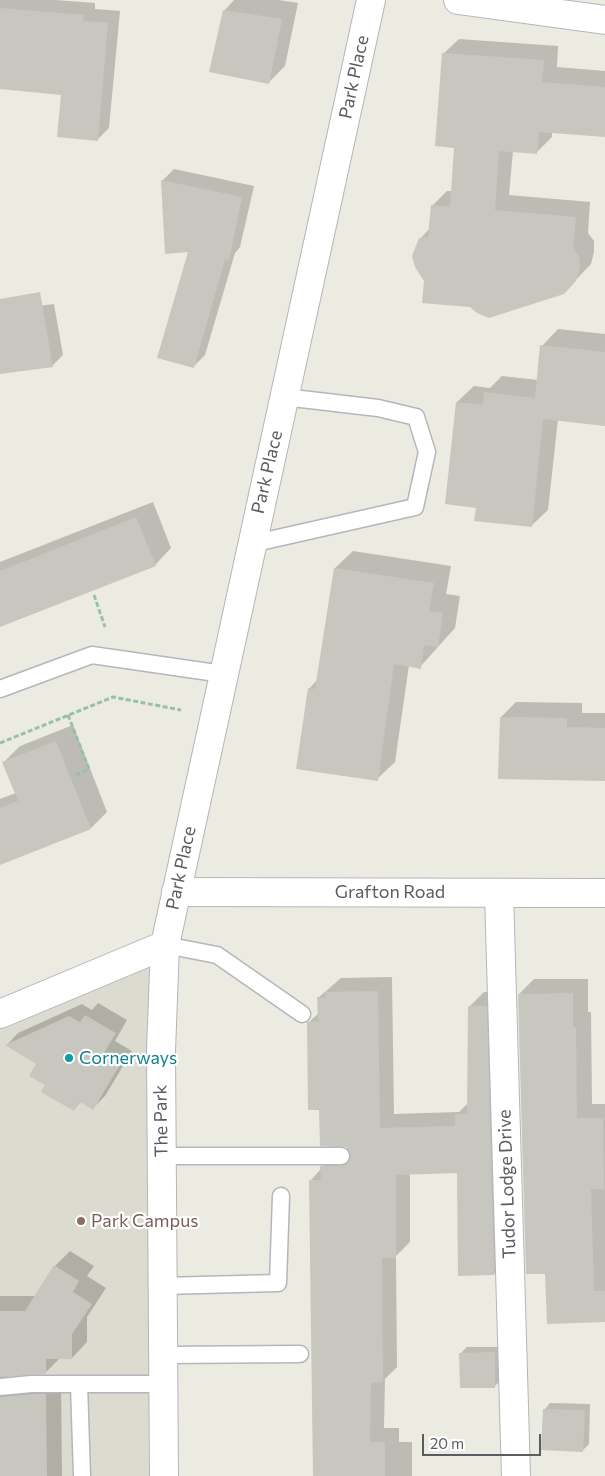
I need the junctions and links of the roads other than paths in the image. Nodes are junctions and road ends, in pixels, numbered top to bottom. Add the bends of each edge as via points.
1 (371, 0) edge
2 (458, 0) edge
3 (605, 20) edge
4 (284, 397) junction
5 (251, 544) junction
6 (223, 674) junction
7 (0, 689) edge
8 (176, 892) junction
9 (499, 893) junction
10 (605, 893) edge
11 (165, 945) junction
12 (0, 1014) edge
13 (302, 1014) dead end
14 (162, 1156) junction
15 (341, 1156) dead end
16 (281, 1196) dead end
17 (163, 1286) junction
18 (300, 1354) dead end
19 (164, 1355) junction
20 (79, 1384) junction
21 (164, 1384) junction
22 (0, 1387) edge
23 (82, 1476) edge
24 (164, 1476) edge
25 (516, 1476) edge

1 - 4 street, Park Place
2 - 3 street
4 - 5 street, Park Place
4 - 5 lane via 378,408 416,417 427,452 415,507
5 - 6 street, Park Place
6 - 7 lane via 92,655
6 - 8 street, Park Place
8 - 9 street, Grafton Road
8 - 11 street, Park Place
9 - 10 street, Grafton Road
9 - 25 street, Tudor Lodge Drive
11 - 12 street
11 - 13 lane via 217,955
11 - 14 street, The Park
14 - 15 lane
14 - 17 street, The Park
16 - 17 lane via 278,1284
17 - 19 street, The Park
18 - 19 lane
19 - 21 street, The Park
20 - 21 lane
20 - 22 lane
20 - 23 lane
21 - 24 street, The Park

